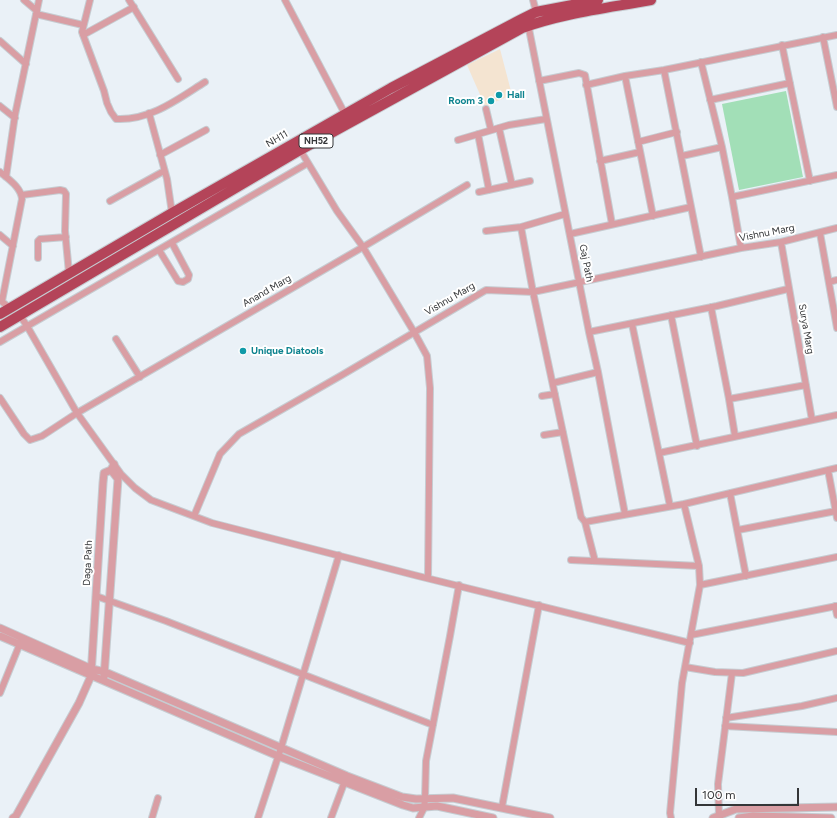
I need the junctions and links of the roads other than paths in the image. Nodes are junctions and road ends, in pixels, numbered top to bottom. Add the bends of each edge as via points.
1 (24, 0) edge
2 (39, 0) edge
3 (90, 0) edge
4 (129, 0) edge
5 (294, 0) edge
6 (534, 0) edge
7 (598, 0) edge
8 (651, 0) edge
9 (286, 2) edge
10 (134, 7) junction
11 (36, 13) junction
12 (532, 19) junction
13 (83, 25) junction
14 (83, 35) junction
15 (837, 35) edge
16 (823, 37) junction
17 (0, 41) edge
18 (782, 45) junction
19 (701, 62) junction
20 (26, 64) junction
21 (664, 70) junction
22 (625, 76) junction
23 (178, 79) dead end
24 (539, 81) junction
25 (205, 82) dead end
26 (790, 83) junction
27 (586, 85) junction
28 (710, 100) junction
29 (0, 106) edge
30 (837, 107) edge
31 (486, 109) dead end
32 (149, 114) junction
33 (344, 114) junction
34 (15, 118) junction
35 (546, 119) junction
36 (499, 128) junction
37 (206, 130) dead end
38 (491, 130) junction
39 (677, 132) junction
40 (478, 134) junction
41 (458, 140) dead end
42 (638, 142) junction
43 (298, 146) junction
44 (722, 147) junction
45 (640, 152) junction
46 (160, 155) junction
47 (682, 156) junction
48 (600, 160) junction
49 (308, 163) junction
50 (164, 171) junction
51 (0, 172) edge
52 (837, 175) edge
53 (6, 177) junction
54 (810, 180) junction
55 (530, 181) dead end
56 (467, 185) dead end
57 (512, 185) junction
58 (489, 190) junction
59 (479, 192) dead end
60 (22, 195) junction
61 (732, 197) junction
62 (110, 201) dead end
63 (691, 207) junction
64 (172, 213) junction
65 (566, 214) junction
66 (652, 216) junction
67 (612, 224) junction
68 (521, 227) junction
69 (837, 228) edge
70 (486, 231) dead end
71 (820, 233) junction
72 (570, 234) junction
73 (0, 235) edge
74 (66, 237) junction
75 (781, 242) junction
76 (172, 243) junction
77 (13, 246) junction
78 (363, 247) junction
79 (740, 248) junction
80 (159, 250) junction
81 (701, 257) junction
82 (38, 258) dead end
83 (69, 273) junction
84 (837, 280) edge
85 (579, 282) junction
86 (829, 282) junction
87 (788, 289) junction
88 (533, 292) junction
89 (4, 303) edge
90 (711, 307) junction
91 (0, 314) edge
92 (21, 316) junction
93 (671, 316) junction
94 (632, 324) junction
95 (27, 326) junction
96 (0, 327) edge
97 (837, 328) edge
98 (414, 332) junction
99 (589, 332) junction
100 (116, 339) dead end
101 (0, 342) edge
102 (598, 372) junction
103 (140, 377) junction
104 (553, 383) junction
105 (806, 385) junction
106 (555, 394) junction
107 (542, 396) dead end
108 (0, 398) edge
109 (729, 399) junction
110 (77, 413) junction
111 (837, 415) edge
112 (812, 420) junction
113 (563, 432) junction
114 (544, 435) dead end
115 (735, 436) junction
116 (697, 446) junction
117 (659, 454) junction
118 (113, 467) junction
119 (837, 468) edge
120 (828, 470) junction
121 (730, 494) junction
122 (684, 504) junction
123 (670, 506) junction
124 (836, 511) junction
125 (625, 514) junction
126 (194, 516) junction
127 (837, 518) edge
128 (585, 522) junction
129 (738, 530) junction
130 (339, 555) junction
131 (837, 557) edge
132 (571, 560) dead end
133 (594, 561) junction
134 (699, 566) junction
135 (746, 576) junction
136 (428, 578) junction
137 (459, 585) junction
138 (700, 585) junction
139 (96, 596) junction
140 (110, 601) junction
141 (539, 605) junction
142 (836, 606) edge
143 (837, 615) edge
144 (0, 628) edge
145 (691, 635) junction
146 (0, 636) edge
147 (21, 641) junction
148 (690, 643) junction
149 (837, 651) edge
150 (686, 667) junction
151 (92, 672) junction
152 (105, 672) junction
153 (732, 672) junction
154 (303, 674) junction
155 (103, 681) junction
156 (0, 693) edge
157 (837, 698) edge
158 (726, 718) junction
159 (433, 725) junction
160 (725, 726) junction
161 (837, 732) edge
162 (281, 748) junction
163 (278, 756) junction
164 (346, 780) junction
165 (158, 798) dead end
166 (425, 799) junction
167 (499, 807) junction
168 (837, 807) edge
169 (424, 808) junction
170 (780, 808) junction
171 (16, 817) edge
172 (716, 817) edge
173 (152, 818) edge
174 (258, 818) edge
175 (331, 818) edge
176 (419, 818) edge
177 (494, 818) edge
178 (550, 818) edge
179 (671, 818) edge
180 (739, 818) edge
181 (780, 818) edge
182 (831, 818) edge

1 - 11 street
2 - 11 street
3 - 13 street
4 - 10 street
5 - 9 street
6 - 12 street, Gaj Path
7 - 12 highway, NH11 / NH52
8 - 12 highway, NH52
9 - 33 street
10 - 14 street
10 - 23 street
11 - 13 street
11 - 20 street
12 - 24 street, Gaj Path
12 - 33 highway, NH11 / NH52 via 391,88
12 - 43 highway, NH52 via 522,28
13 - 14 street
14 - 32 street via 109,108 116,119
15 - 16 street
16 - 18 street
16 - 30 street
17 - 20 street
18 - 19 street
18 - 26 street
19 - 21 street
19 - 28 street
20 - 34 street
21 - 22 street
21 - 39 street
22 - 27 street
22 - 42 street
24 - 27 street via 579,73 585,75
24 - 35 street, Gaj Path
25 - 32 street
26 - 28 street
26 - 54 street
27 - 48 street
28 - 44 street
29 - 34 street
31 - 38 street
32 - 46 street
33 - 43 highway, NH11 / NH52
34 - 53 street
35 - 36 street
35 - 65 street, Gaj Path
36 - 38 street
36 - 57 street
37 - 46 street
38 - 40 street
39 - 42 street
39 - 47 street
40 - 41 street
40 - 58 street
42 - 45 street
43 - 49 street
43 - 64 highway, NH11 / NH52
43 - 92 highway, NH52
44 - 47 street
44 - 61 street
45 - 48 street
45 - 66 street
46 - 50 street
47 - 63 street
48 - 67 street
49 - 76 street
49 - 78 street via 337,211
50 - 62 street
50 - 64 street
51 - 53 street
52 - 54 street
53 - 60 street
54 - 61 street
55 - 57 street
56 - 78 street, Anand Marg
57 - 58 street
58 - 59 street
60 - 74 street via 64,191
60 - 77 street
61 - 79 street
63 - 66 street
63 - 81 street
64 - 83 highway, NH11 / NH52
65 - 68 street
65 - 72 street, Gaj Path
66 - 67 street
67 - 72 street
68 - 70 street
68 - 88 street
69 - 71 street, Vishnu Marg
71 - 75 street, Vishnu Marg
71 - 86 street
72 - 85 street, Gaj Path
73 - 77 street
74 - 82 street via 40,239
74 - 83 street
75 - 79 street, Vishnu Marg
75 - 87 street, Surya Marg
76 - 80 street
76 - 80 street via 188,275 188,279 183,282 178,282
77 - 89 street
78 - 98 street
78 - 103 street, Anand Marg
79 - 81 street, Vishnu Marg
80 - 95 street
81 - 85 street, Vishnu Marg
83 - 89 highway, NH11 / NH52
84 - 86 street
85 - 88 street, Vishnu Marg
85 - 99 street, Gaj Path
86 - 97 street
87 - 90 street
87 - 105 street, Surya Marg
88 - 98 street, Vishnu Marg via 486,290
88 - 104 street
89 - 91 highway, NH11 / NH52
89 - 92 street
90 - 93 street
90 - 109 street
92 - 95 street
92 - 96 highway, NH52
93 - 94 street
93 - 116 street
94 - 99 street
94 - 117 street
95 - 101 street
95 - 110 street
98 - 126 street, Vishnu Marg via 239,434 220,454
98 - 136 street via 427,356 430,388
99 - 102 street, Gaj Path
100 - 103 street
102 - 104 street
102 - 125 street, Gaj Path
103 - 110 street, Anand Marg
104 - 106 street
105 - 109 street
105 - 112 street, Surya Marg
106 - 107 street
106 - 113 street
108 - 110 street, Anand Marg via 30,440 42,436
109 - 115 street
110 - 118 street
111 - 112 street
112 - 115 street
113 - 114 street
113 - 128 street via 581,517
115 - 116 street
116 - 117 street
117 - 123 street
118 - 126 street via 151,500
118 - 139 street, Daga Path via 104,473
118 - 140 street via 118,479
119 - 120 street
120 - 121 street
120 - 124 street
121 - 122 street
121 - 129 street
122 - 123 street
122 - 134 street
123 - 125 street
124 - 127 street
124 - 129 street
125 - 128 street
126 - 130 street via 212,523
128 - 133 street
129 - 135 street
130 - 136 street
130 - 154 street
131 - 135 street
132 - 133 street
133 - 134 street
134 - 138 street
135 - 138 street
136 - 137 street
137 - 141 street
137 - 159 street
138 - 145 street
139 - 140 street
139 - 151 street, Daga Path
140 - 152 street
140 - 154 street
141 - 148 street
141 - 167 street
142 - 143 street
142 - 145 street
144 - 147 street
145 - 148 street
146 - 147 street
147 - 151 street
147 - 156 street
148 - 150 street
149 - 153 street via 743,673
150 - 153 street
150 - 179 street via 676,743
151 - 152 street
151 - 155 street
151 - 171 street via 78,704
152 - 155 street
152 - 162 street
153 - 158 street
154 - 159 street
154 - 162 street
155 - 163 street
157 - 158 street
158 - 160 street
159 - 166 street via 426,761
160 - 161 street
160 - 172 street
162 - 163 street
162 - 164 street
163 - 164 street
163 - 174 street
164 - 166 street via 402,797
164 - 169 street via 403,805
164 - 175 street
165 - 173 street
166 - 167 street via 453,798
166 - 169 street
167 - 177 street
167 - 178 street
168 - 170 street
169 - 176 street
169 - 177 street via 437,806
170 - 172 street via 736,809
170 - 181 street
180 - 181 street
181 - 182 street

